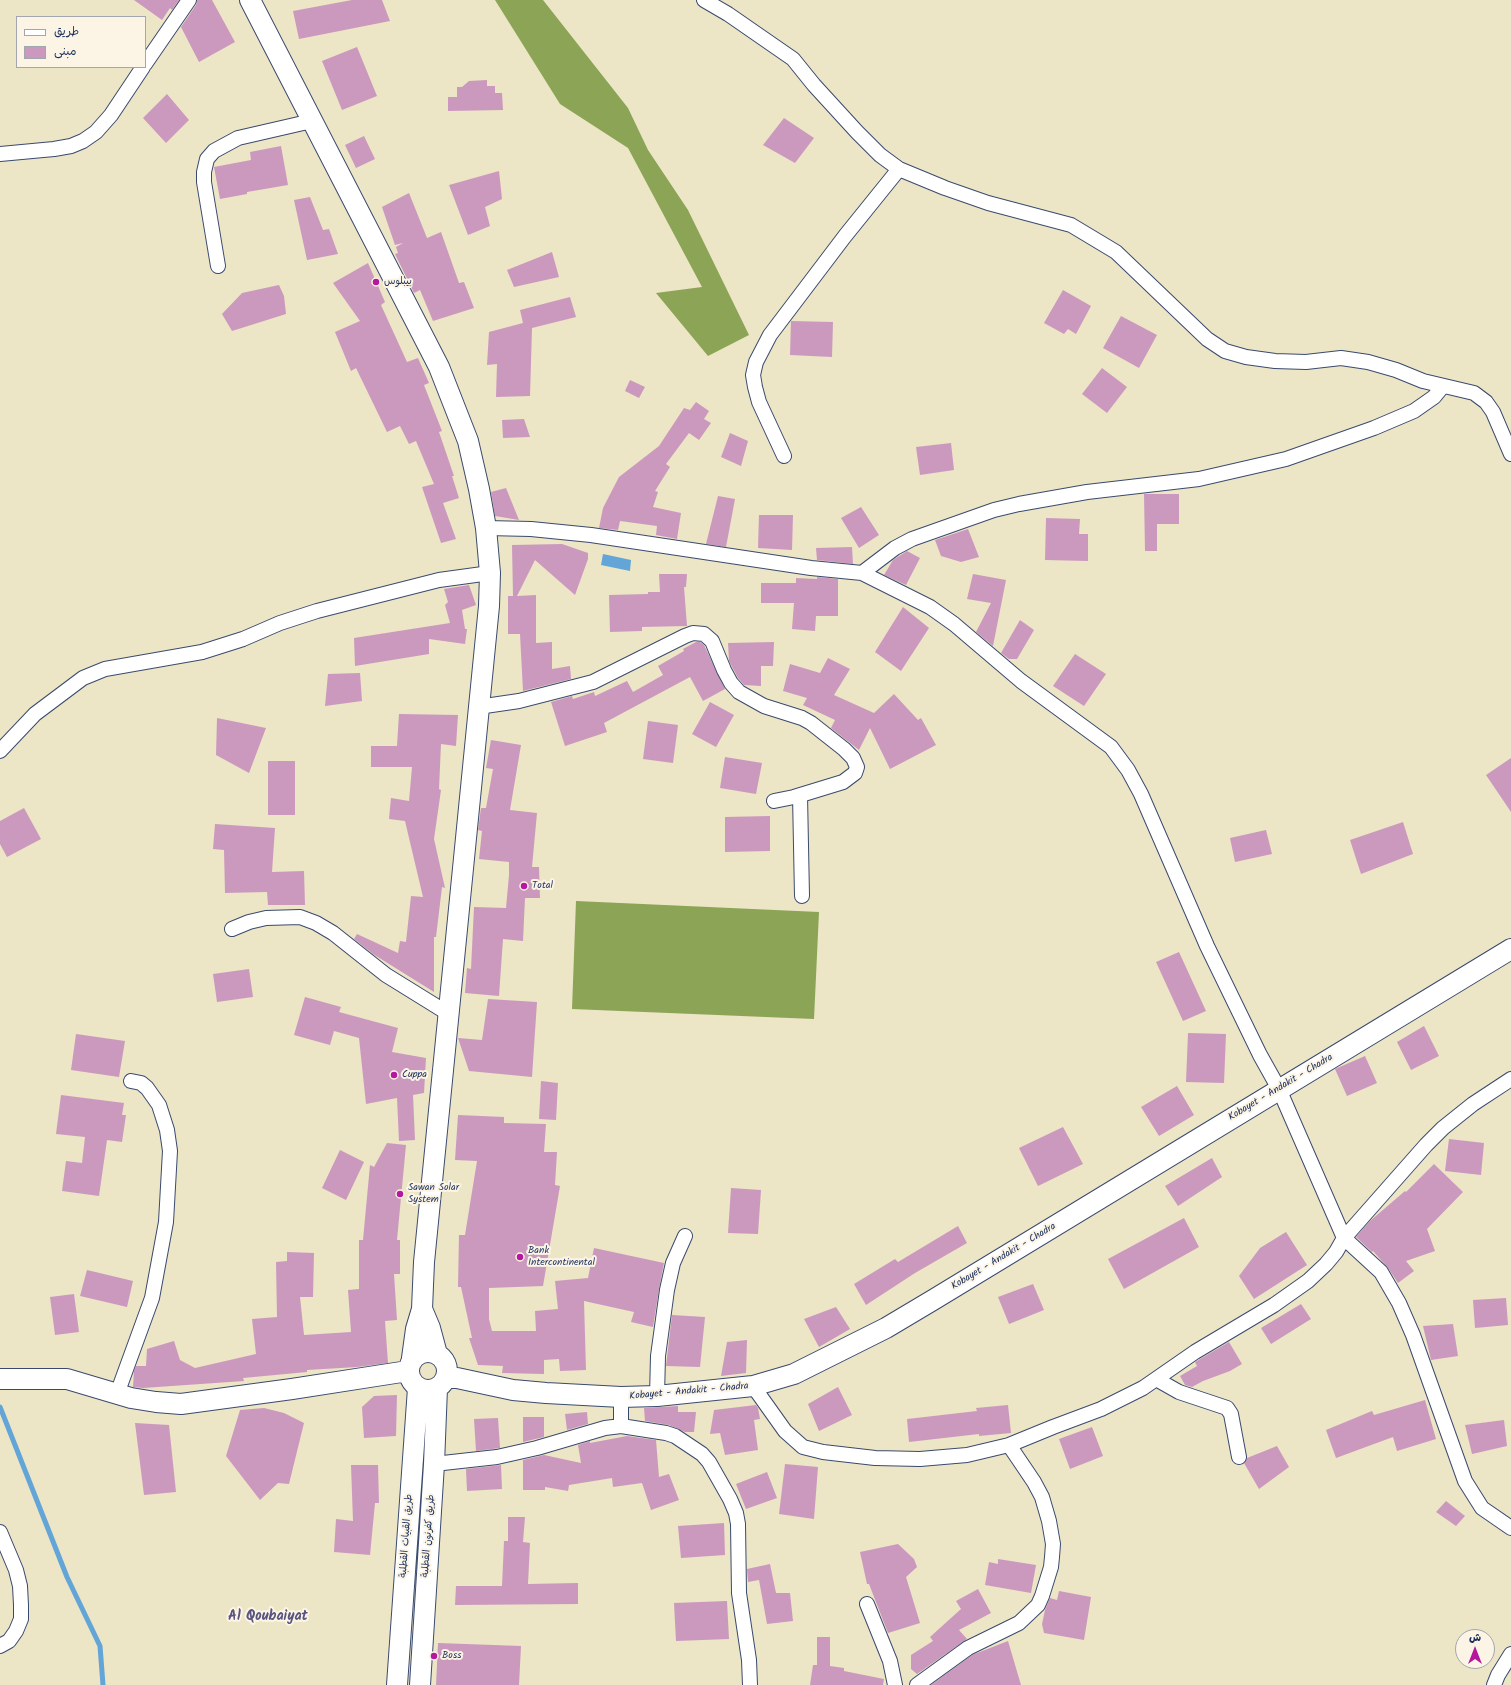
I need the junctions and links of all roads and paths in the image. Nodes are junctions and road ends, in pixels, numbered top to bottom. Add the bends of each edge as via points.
1 (189, 0) edge
2 (250, 0) edge
3 (704, 0) edge
4 (146, 63) edge
5 (142, 68) edge
6 (312, 121) junction
7 (0, 154) edge
8 (899, 169) junction
9 (218, 266) dead end
10 (1444, 386) junction
11 (1511, 454) edge
12 (784, 456) dead end
13 (486, 528) junction
14 (862, 572) junction
15 (490, 573) junction
16 (478, 707) junction
17 (0, 751) edge
18 (800, 795) junction
19 (774, 801) dead end
20 (802, 896) dead end
21 (232, 929) dead end
22 (1511, 949) edge
23 (449, 1014) junction
24 (1511, 1079) edge
25 (131, 1081) dead end
26 (1279, 1089) junction
27 (685, 1236) dead end
28 (1344, 1238) junction
29 (422, 1309) junction
30 (437, 1354) junction
31 (410, 1365) junction
32 (0, 1379) edge
33 (1156, 1379) junction
34 (442, 1383) junction
35 (753, 1386) junction
36 (418, 1388) junction
37 (117, 1394) junction
38 (657, 1396) junction
39 (622, 1397) junction
40 (621, 1426) junction
41 (1010, 1445) junction
42 (1239, 1457) dead end
43 (434, 1464) junction
44 (1511, 1528) edge
45 (0, 1532) edge
46 (867, 1604) dead end
47 (0, 1646) edge
48 (1511, 1654) edge
49 (397, 1685) edge
50 (420, 1685) edge
51 (750, 1685) edge
52 (895, 1685) edge
53 (917, 1685) edge
54 (1494, 1685) edge

1 - 4 street
2 - 6 main road
3 - 8 street via 793,59 857,132
5 - 7 street via 111,115 83,142 60,148
6 - 9 street via 238,138 214,150 207,159 204,182
6 - 13 main road via 439,367 468,441
8 - 10 street via 988,203 1071,225 1116,252 1207,339 1226,351 1275,361 1306,362 1341,358 1368,362
8 - 12 street via 844,236 770,335 756,362 753,375 759,402
10 - 11 street via 1474,393 1486,402 1501,428
10 - 14 street via 1414,411 1286,459 1199,479 1087,492 994,510 912,539
13 - 14 street via 591,535 811,568
13 - 15 main road
14 - 26 street via 930,607 1021,681 1111,747 1142,794 1207,946
15 - 16 main road
15 - 17 street via 439,580 317,611 202,652 105,669 83,678 35,714
16 - 18 street via 519,701 593,682 685,636 692,633 704,634 712,641 724,670 739,692 764,706 802,718 853,758 857,767 850,778
16 - 23 main road
18 - 19 street
18 - 20 street
21 - 23 street via 266,918 300,917 316,923 333,933 386,975
22 - 26 main road, Kobayet - Andakit - Chadra
23 - 29 main road via 424,1262
24 - 28 street via 1473,1104 1426,1145
25 - 37 street via 141,1083 147,1088 159,1105 170,1151 166,1222 152,1298
26 - 28 street
26 - 35 main road, Kobayet - Andakit - Chadra via 886,1328 794,1374
27 - 38 street via 673,1263 667,1290 658,1356
28 - 33 street via 1326,1264 1308,1281
28 - 44 street via 1381,1272 1399,1303 1416,1343 1465,1481 1477,1502 1488,1513
29 - 30 main road
29 - 31 main road
30 - 31 main road via 424,1352
30 - 34 main road via 446,1364 447,1371
31 - 36 main road via 412,1383
31 - 37 main road via 280,1391 181,1404 145,1401
32 - 37 main road via 62,1378
33 - 41 street via 1101,1409
33 - 42 street via 1179,1392 1227,1408 1230,1411
34 - 36 main road via 431,1390
34 - 39 main road, Kobayet - Andakit - Chadra via 457,1378 540,1393
34 - 43 main road, طريق كفرنون القطلبة
35 - 38 main road, Kobayet - Andakit - Chadra
35 - 41 street via 785,1431 803,1447 823,1452 875,1458 920,1459 967,1455
36 - 49 main road, طريق القبيات القطلبة
38 - 39 main road, Kobayet - Andakit - Chadra
39 - 40 street
40 - 43 street via 605,1428 497,1458
40 - 51 street via 675,1436 710,1462 726,1488 738,1524 739,1593
41 - 53 street via 1042,1497 1049,1520 1053,1544 1052,1557 1042,1596 1038,1605 1018,1623 968,1648
43 - 50 main road, طريق كفرنون القطلبة
45 - 47 street via 20,1586 21,1612 16,1631 9,1641
46 - 52 street via 890,1661
48 - 54 street

